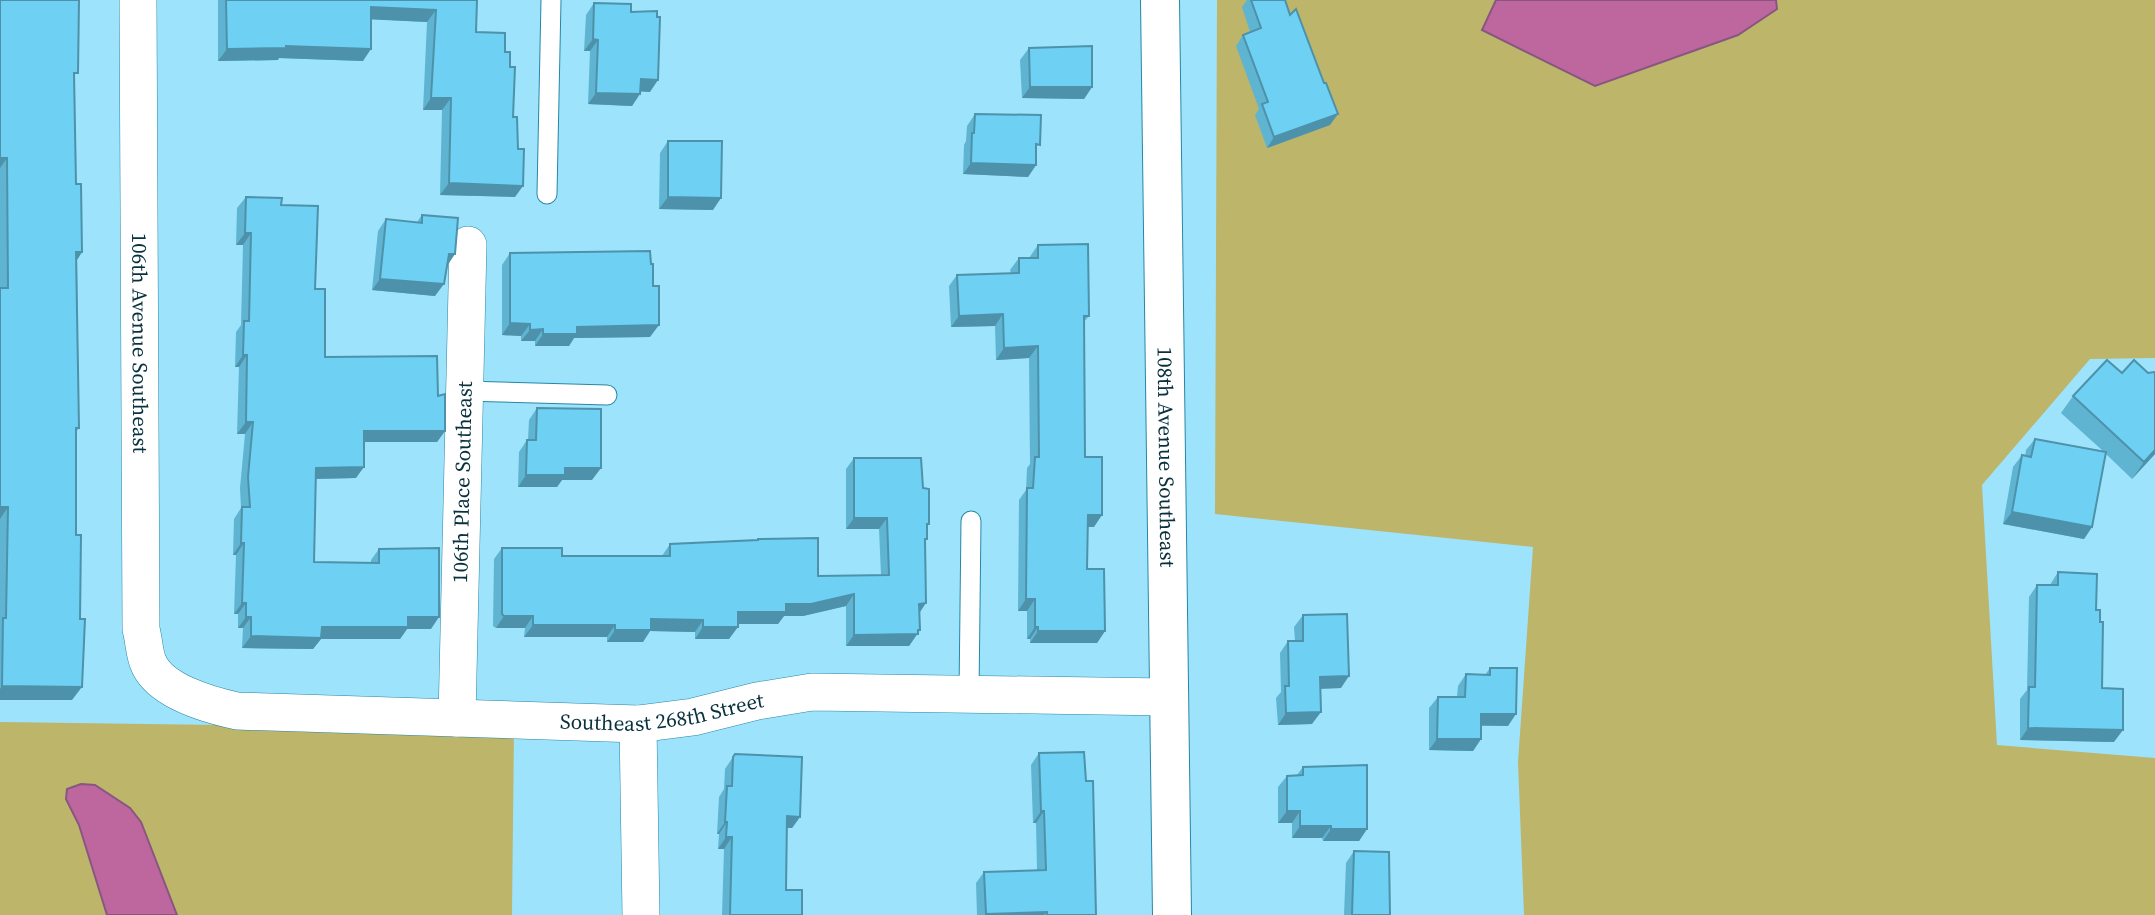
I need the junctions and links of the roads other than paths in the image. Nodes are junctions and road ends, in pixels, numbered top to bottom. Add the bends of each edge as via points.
1 (138, 0) edge
2 (551, 0) edge
3 (1160, 0) edge
4 (547, 194) dead end
5 (468, 246) dead end
6 (464, 391) junction
7 (607, 395) dead end
8 (971, 521) dead end
9 (161, 680) joint
10 (970, 694) junction
11 (1168, 697) junction
12 (457, 718) junction
13 (638, 724) junction
14 (641, 915) edge
15 (1172, 915) edge

1 - 9 street, 106th Avenue Southeast via 141,629 148,663
2 - 4 lane
3 - 11 street, 108th Avenue Southeast
5 - 6 street, 106th Place Southeast
6 - 7 lane
6 - 12 street, 106th Place Southeast
8 - 10 lane
9 - 12 street, Southeast 268th Street via 186,695 237,712
10 - 11 street, Southeast 268th Street
10 - 13 street, Southeast 268th Street via 812,692
11 - 15 street, 108th Avenue Southeast
12 - 13 street, Southeast 268th Street
13 - 14 street

